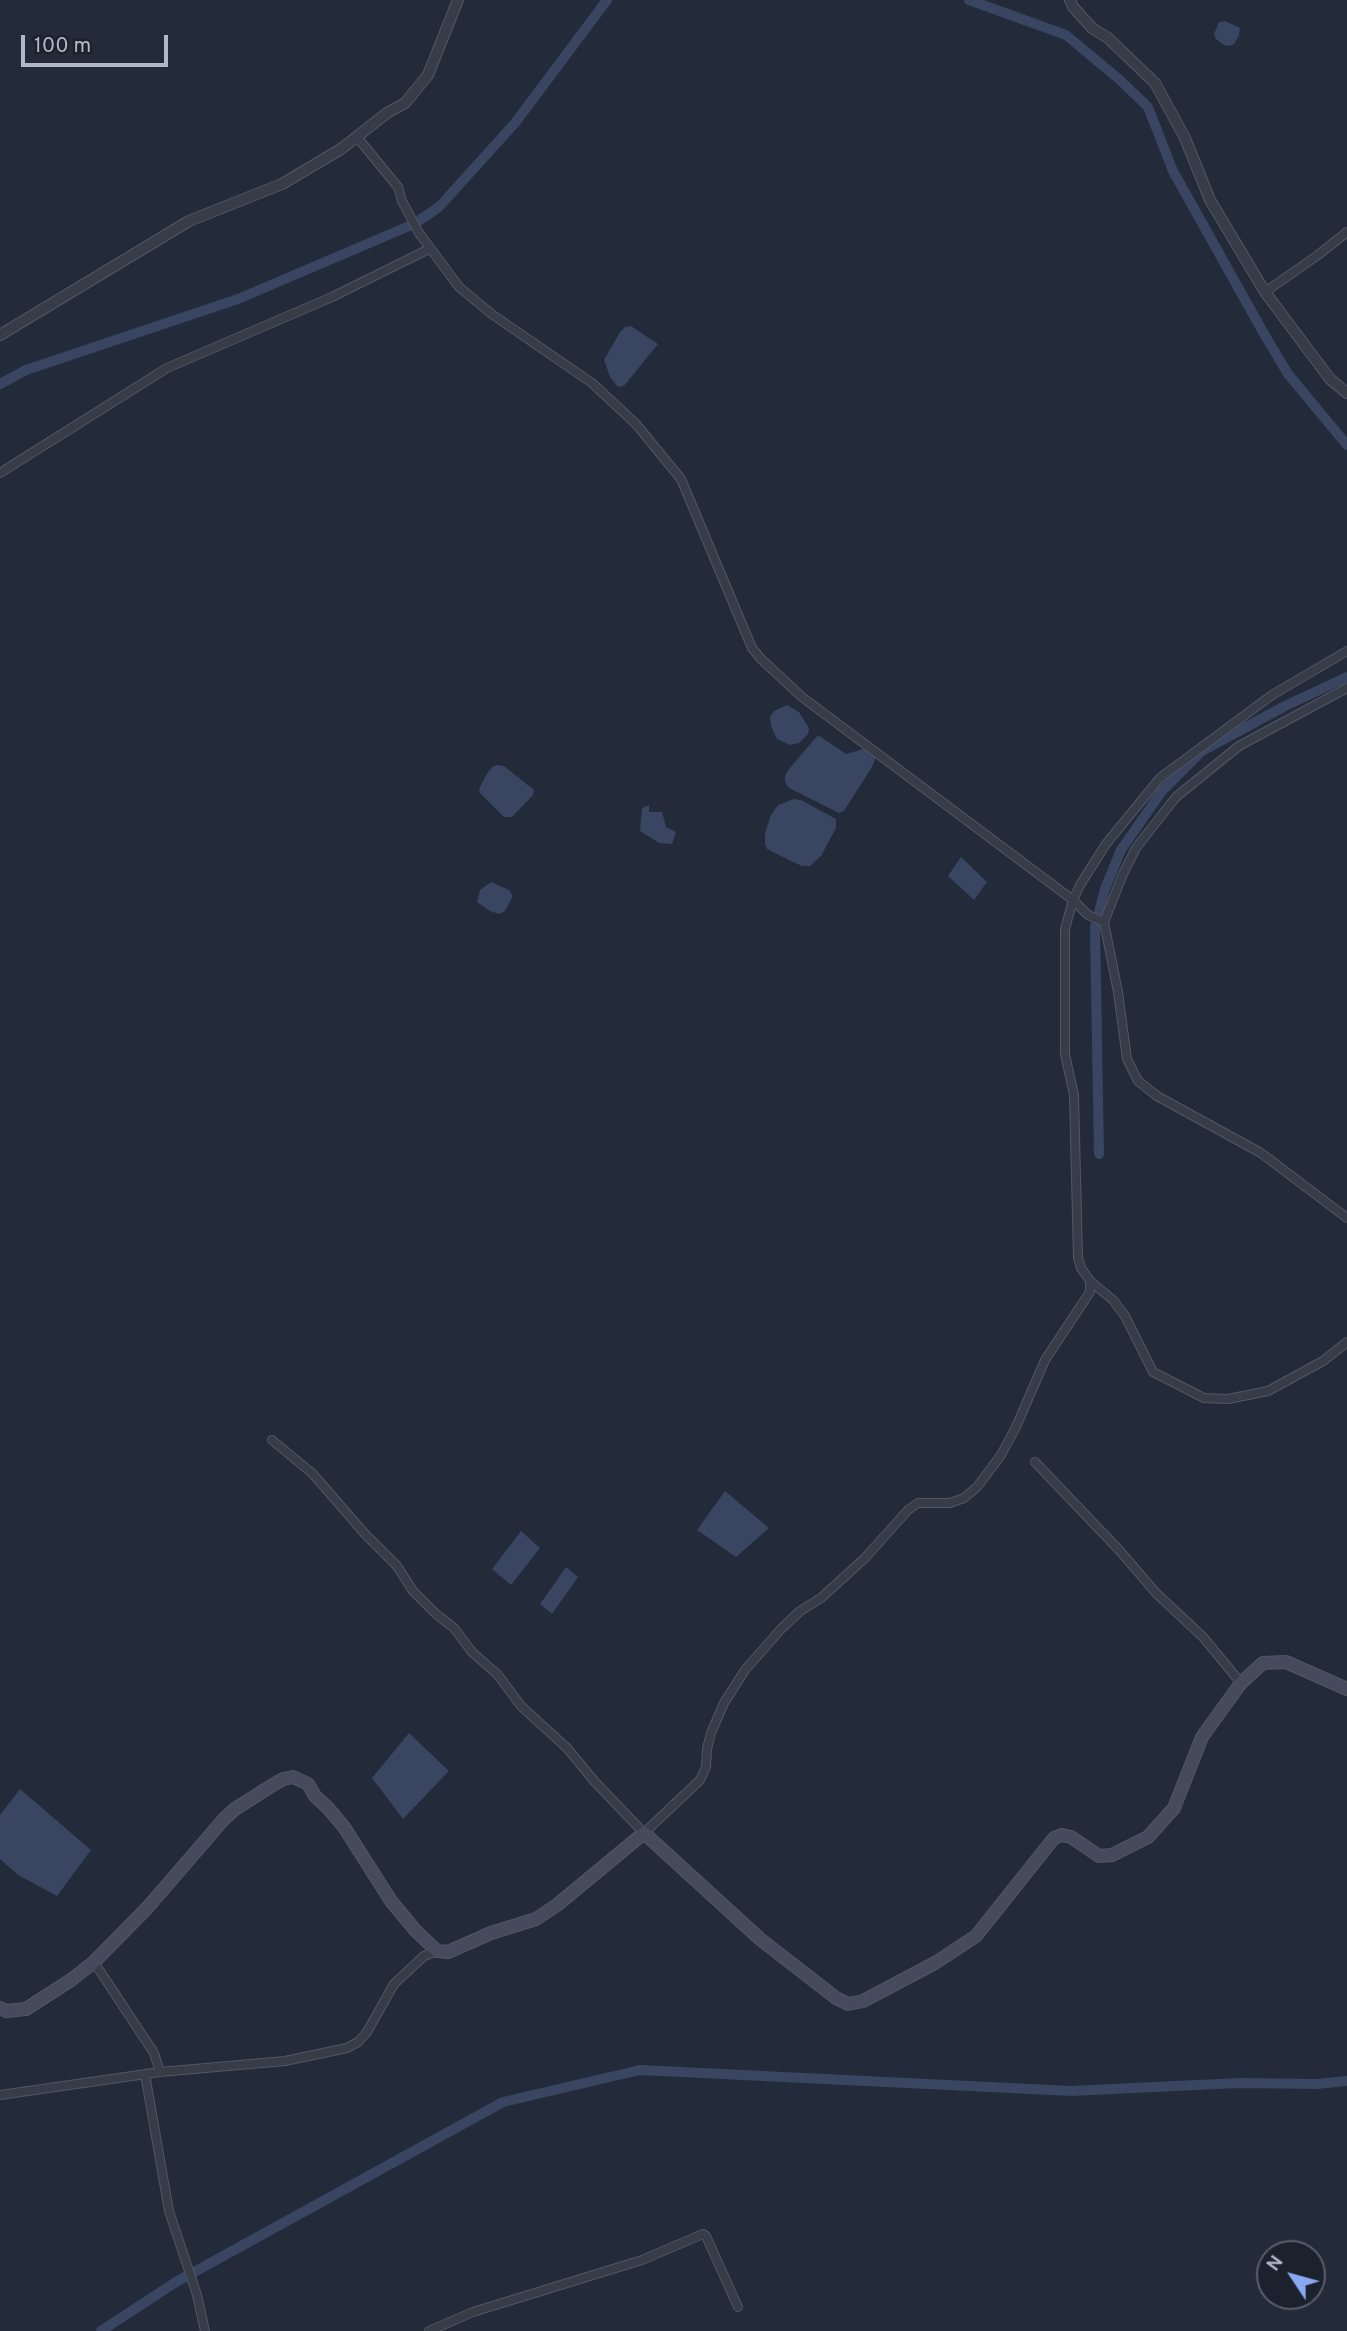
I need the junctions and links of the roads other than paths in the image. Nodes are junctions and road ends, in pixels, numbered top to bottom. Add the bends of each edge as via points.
1 (458, 0) edge
2 (1070, 0) edge
3 (357, 137) junction
4 (1347, 232) edge
5 (429, 249) junction
6 (1265, 292) junction
7 (0, 335) edge
8 (1347, 393) edge
9 (0, 473) edge
10 (1347, 651) edge
11 (1347, 688) edge
12 (1073, 900) junction
13 (1102, 921) junction
14 (1347, 1218) edge
15 (1090, 1281) junction
16 (1347, 1342) edge
17 (272, 1440) dead end
18 (1035, 1462) dead end
19 (1241, 1683) junction
20 (1347, 1689) edge
21 (644, 1833) junction
22 (436, 1951) junction
23 (94, 1962) junction
24 (0, 2008) edge
25 (160, 2072) junction
26 (145, 2074) junction
27 (0, 2095) edge
28 (738, 2307) dead end
29 (205, 2331) edge
30 (429, 2331) edge

1 - 3 street via 428,75 405,103
2 - 6 street via 1091,28 1155,83 1185,138 1210,200
3 - 5 street via 398,187
3 - 7 street via 282,184 189,221
4 - 6 street
5 - 9 street via 332,298 167,368
5 - 12 street via 459,287 617,405 681,479 752,648 761,659 802,697
6 - 8 street via 1330,379
10 - 12 street via 1272,695 1160,778 1106,844
11 - 13 street via 1239,747 1176,797 1136,848
12 - 13 street
12 - 15 street via 1065,929 1065,1054 1074,1095 1078,1258
13 - 14 street via 1127,1059 1138,1081 1261,1153
15 - 16 street via 1125,1316 1153,1372 1204,1398 1228,1399 1268,1391
15 - 21 street via 1090,1292 1045,1360 1016,1427 977,1487 950,1503 918,1503 908,1510 865,1558 781,1629 745,1670 724,1703 711,1732 700,1780
17 - 21 street via 313,1474 397,1566 413,1591 454,1628 521,1706 567,1748
18 - 19 street
19 - 20 main road via 1263,1663 1286,1662
19 - 21 main road via 1202,1737 1174,1808 1148,1837 1112,1856 1099,1856 1071,1837 1055,1838 976,1936 863,2001 848,2004 836,1998 760,1939
21 - 22 main road via 536,1919 449,1952
22 - 23 main road via 391,1901 336,1818 308,1784 293,1777 268,1787 224,1819
22 - 25 street via 394,1983 366,2032 347,2048 285,2061
23 - 24 main road via 26,2009
23 - 25 street via 153,2053
25 - 26 street
26 - 27 street
26 - 29 street via 169,2211
28 - 30 street via 703,2234 642,2260 473,2312

